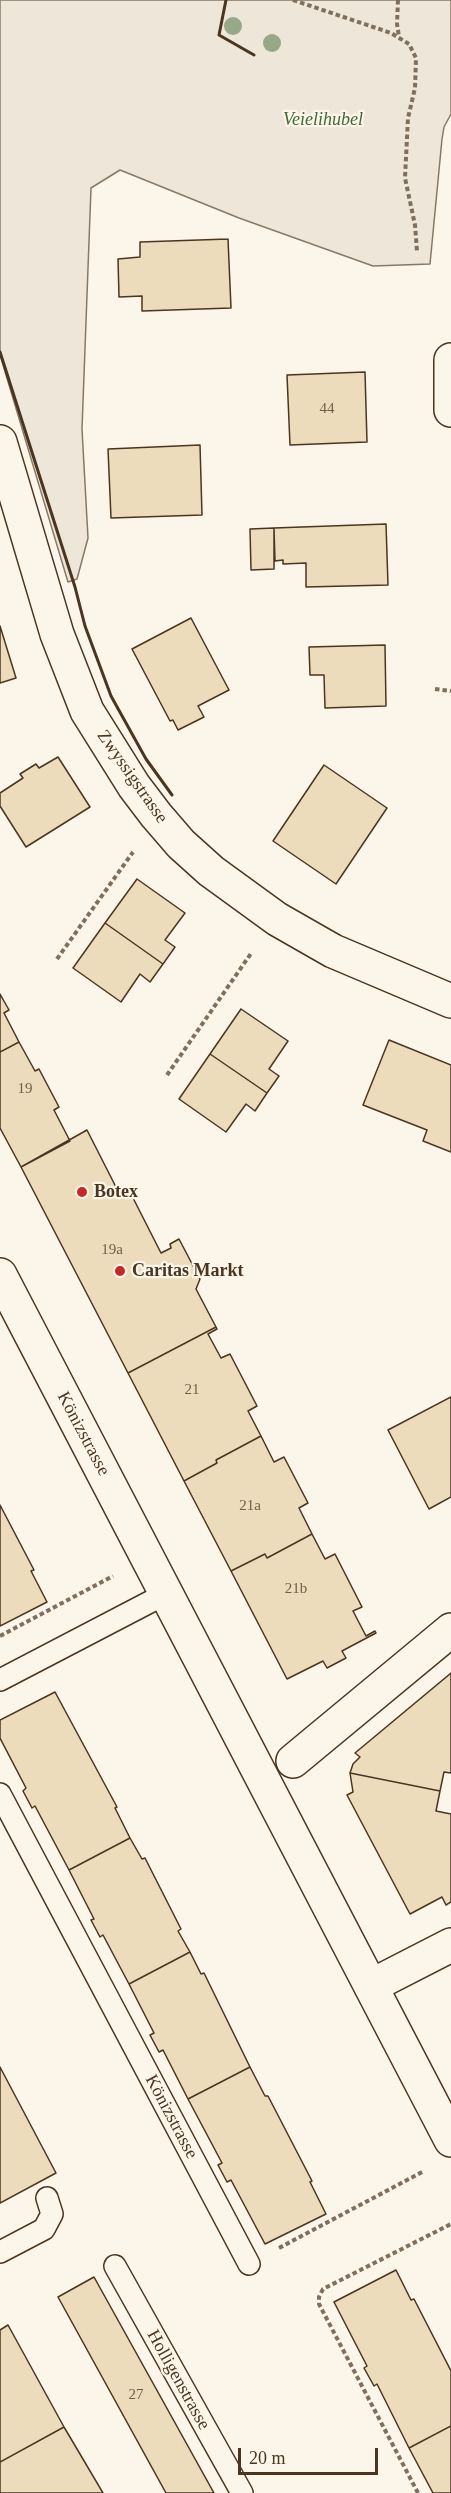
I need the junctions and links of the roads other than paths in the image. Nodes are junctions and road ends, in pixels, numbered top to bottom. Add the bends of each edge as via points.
1 (451, 360) edge
2 (451, 411) edge
3 (0, 442) edge
4 (449, 994) edge
5 (0, 1275) edge
6 (166, 1593) junction
7 (451, 1630) edge
8 (0, 1680) edge
9 (293, 1761) dead end
10 (0, 1794) edge
11 (451, 1946) edge
12 (371, 1986) junction
13 (451, 2140) edge
14 (47, 2198) dead end
15 (0, 2252) edge
16 (249, 2264) road end
17 (115, 2266) dead end
18 (242, 2493) edge

1 - 2 street
3 - 4 street, Zwyssigstrasse via 57,633 87,711 156,814 211,871 277,919 333,951
5 - 6 street, Könizstrasse
6 - 8 lane
6 - 12 street, Könizstrasse
7 - 9 street
10 - 16 lane, Könizstrasse
11 - 12 street
12 - 13 street, Könizstrasse
14 - 15 lane via 52,2214 44,2229
17 - 18 lane, Holligenstrasse

